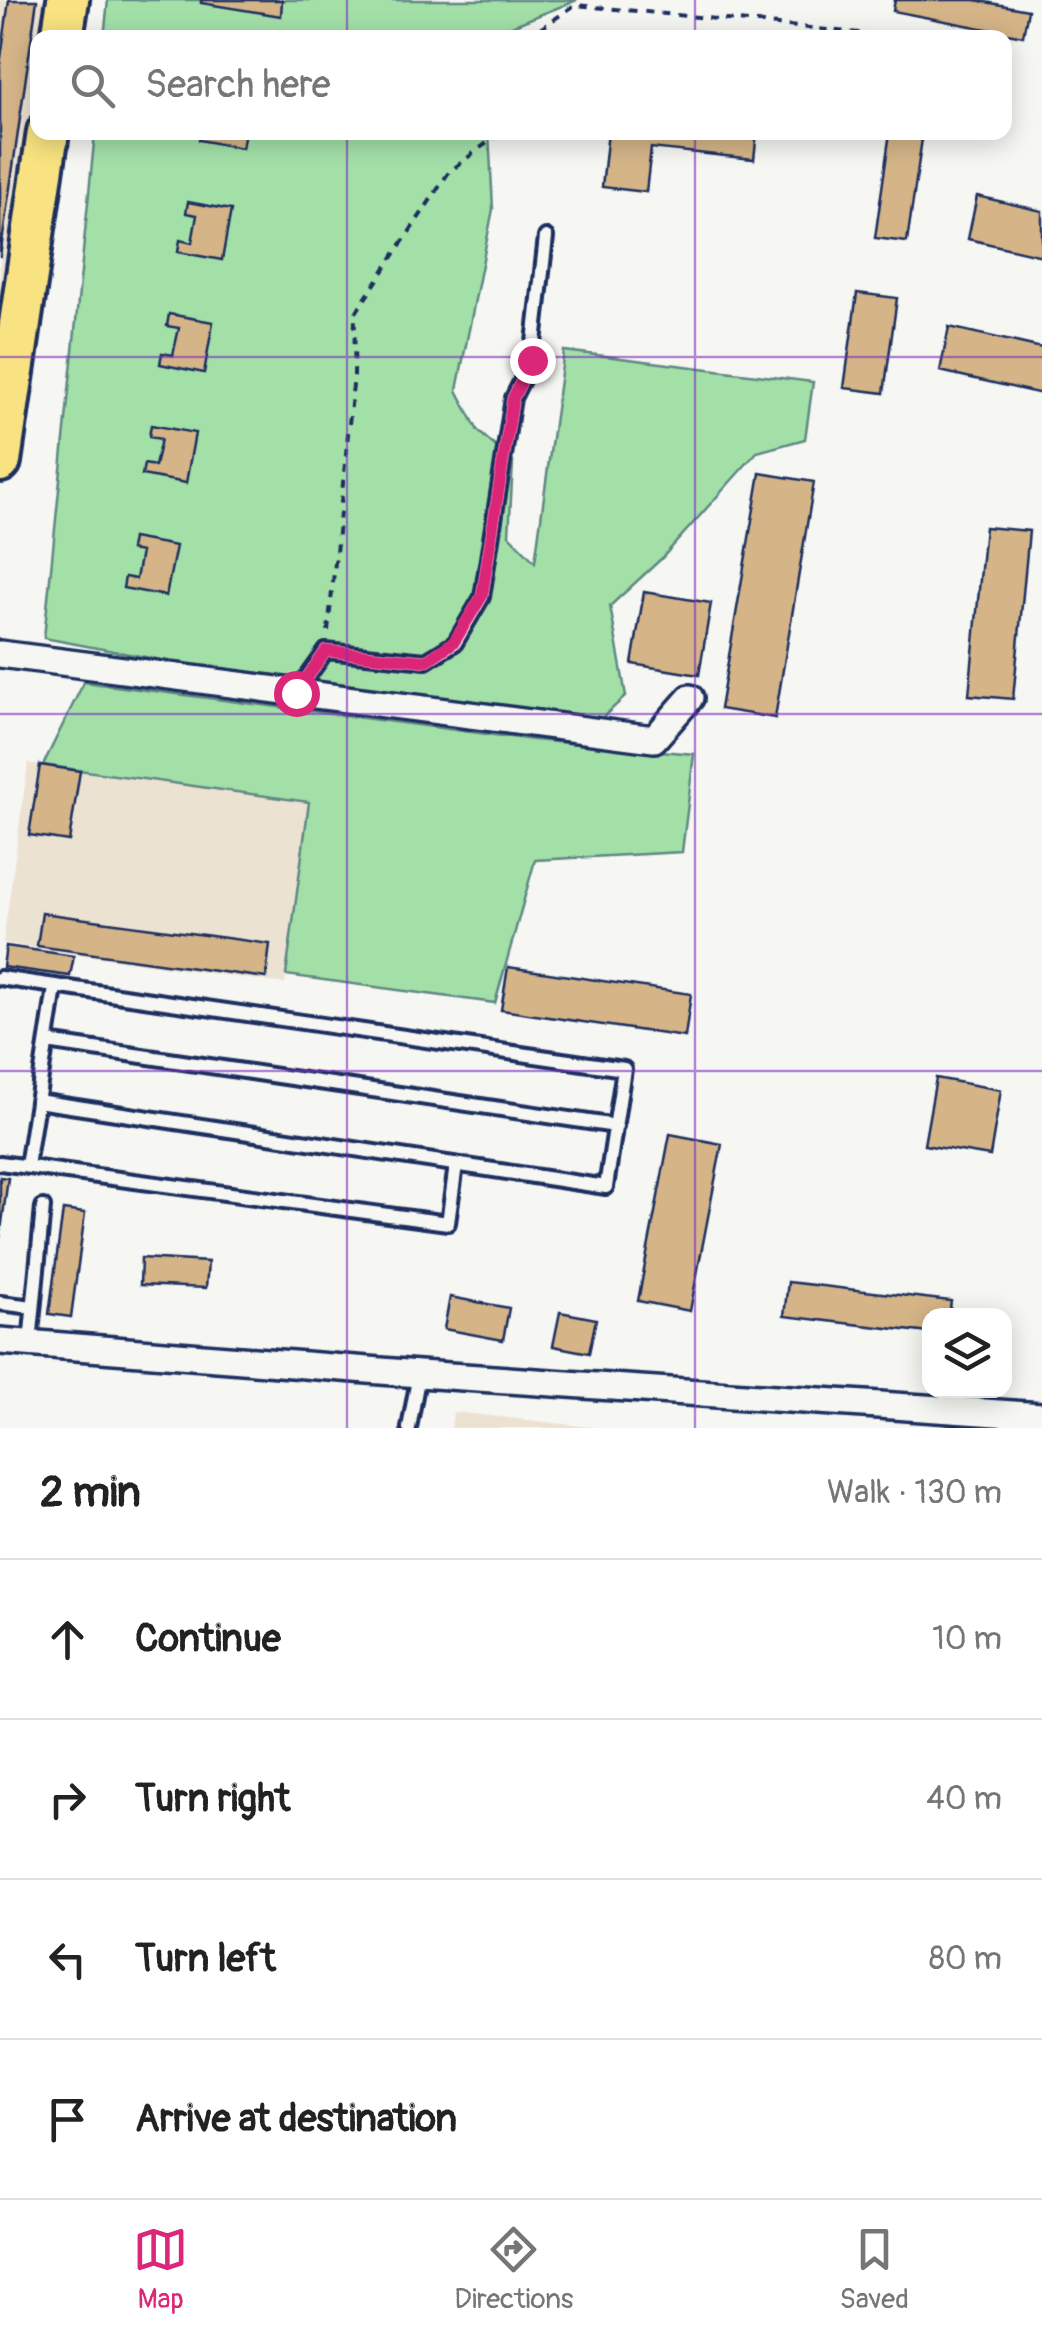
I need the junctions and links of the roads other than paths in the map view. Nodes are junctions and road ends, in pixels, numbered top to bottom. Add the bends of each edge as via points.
1 (68, 0) edge
2 (63, 30) edge
3 (47, 140) edge
4 (546, 238) dead end
5 (0, 460) edge
6 (0, 654) edge
7 (296, 693) junction
8 (690, 698) dead end
9 (0, 978) edge
10 (56, 988) junction
11 (47, 1042) junction
12 (38, 1102) junction
13 (616, 1126) junction
14 (0, 1162) edge
15 (456, 1165) junction
16 (28, 1166) junction
17 (43, 1208) dead end
18 (0, 1304) edge
19 (34, 1307) junction
20 (0, 1340) edge
21 (30, 1343) junction
22 (418, 1374) junction
23 (1042, 1416) edge
24 (409, 1428) edge

1 - 2 main road
3 - 5 main road
4 - 7 lane via 532,360 513,398 482,596 454,642 426,661 326,651
6 - 7 street
7 - 8 street via 654,739
9 - 10 lane
10 - 11 lane
10 - 13 lane via 624,1069
11 - 12 lane
11 - 13 lane
12 - 15 lane
12 - 16 lane
13 - 15 lane via 606,1188
14 - 16 lane
15 - 16 lane via 448,1223
17 - 19 lane
18 - 19 lane
19 - 21 lane
20 - 21 street
21 - 22 street
22 - 23 street
22 - 24 lane

